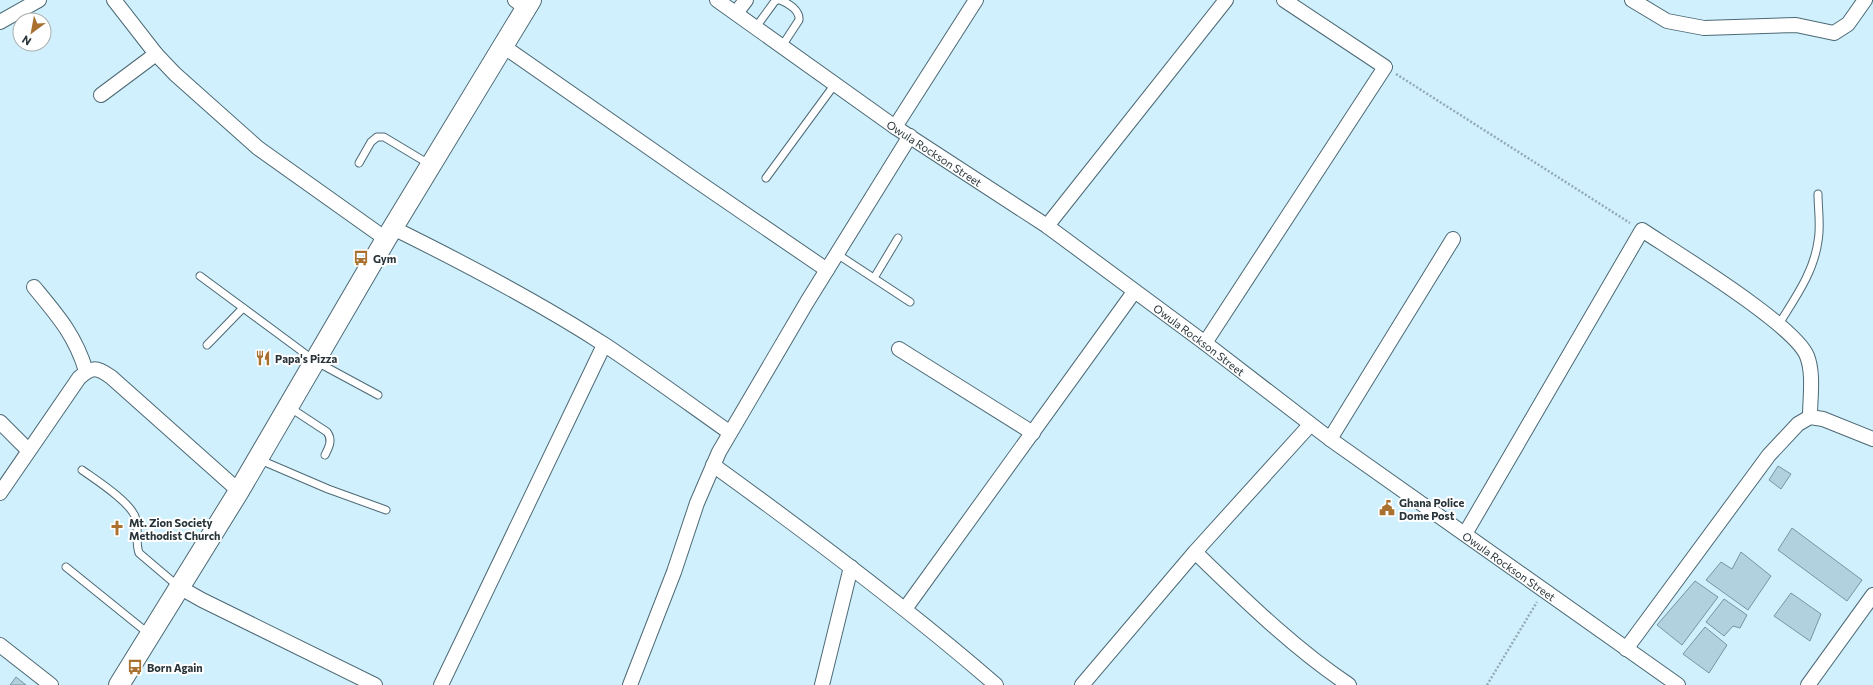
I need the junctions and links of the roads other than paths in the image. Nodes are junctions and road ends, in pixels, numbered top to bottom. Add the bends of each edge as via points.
1 (39, 0) edge
2 (114, 0) edge
3 (716, 0) edge
4 (746, 0) edge
5 (779, 0) edge
6 (976, 0) edge
7 (1226, 0) edge
8 (1284, 0) edge
9 (1632, 0) edge
10 (1865, 0) edge
11 (524, 3) edge
12 (736, 13) junction
13 (0, 22) edge
14 (756, 27) junction
15 (503, 46) junction
16 (782, 46) junction
17 (156, 54) junction
18 (835, 84) junction
19 (101, 95) dead end
20 (895, 127) junction
21 (910, 136) junction
22 (359, 163) dead end
23 (431, 165) junction
24 (766, 178) dead end
25 (1818, 194) dead end
26 (1047, 226) junction
27 (390, 233) junction
28 (898, 238) dead end
29 (1453, 239) dead end
30 (837, 254) junction
31 (827, 270) junction
32 (200, 276) dead end
33 (874, 278) junction
34 (34, 287) dead end
35 (1134, 292) junction
36 (910, 302) dead end
37 (244, 308) junction
38 (1779, 324) junction
39 (1205, 343) junction
40 (207, 345) dead end
41 (604, 345) junction
42 (899, 349) dead end
43 (315, 361) junction
44 (86, 371) junction
45 (378, 395) dead end
46 (289, 407) junction
47 (1810, 417) junction
48 (0, 422) edge
49 (1310, 424) junction
50 (729, 432) junction
51 (1033, 433) junction
52 (1330, 439) junction
53 (1873, 439) edge
54 (28, 450) junction
55 (325, 455) dead end
56 (258, 459) junction
57 (713, 465) junction
58 (82, 470) dead end
59 (239, 491) junction
60 (0, 493) edge
61 (386, 510) dead end
62 (1465, 534) junction
63 (1195, 552) junction
64 (852, 567) junction
65 (66, 568) dead end
66 (178, 587) junction
67 (1873, 595) edge
68 (905, 610) junction
69 (150, 634) junction
70 (0, 645) edge
71 (1626, 648) junction
72 (50, 685) edge
73 (119, 685) edge
74 (375, 685) edge
75 (441, 685) edge
76 (630, 685) edge
77 (822, 685) edge
78 (996, 685) edge
79 (1082, 685) edge
80 (1349, 685) edge
81 (1678, 685) edge
82 (1808, 685) edge

1 - 13 street
2 - 17 street
3 - 12 street, Owula Rockson Street
4 - 12 street
5 - 14 lane via 775,1
5 - 16 lane via 800,15
6 - 20 street
7 - 26 street
8 - 39 street via 1385,67
9 - 10 street via 1667,21 1704,28 1796,25 1834,33 1848,24
11 - 15 main road
12 - 14 street, Owula Rockson Street
14 - 16 street, Owula Rockson Street
15 - 23 main road
15 - 31 street
16 - 18 street, Owula Rockson Street
17 - 19 street
17 - 27 street via 258,148
18 - 20 street, Owula Rockson Street
18 - 24 lane
20 - 21 street, Owula Rockson Street
21 - 26 street, Owula Rockson Street
21 - 30 street
22 - 23 lane via 371,142 377,137 384,137
23 - 27 main road
25 - 38 lane via 1818,240 1814,262
26 - 35 street, Owula Rockson Street
27 - 41 street via 481,272
27 - 43 main road
28 - 33 lane
29 - 52 street
30 - 31 street
30 - 33 lane
31 - 50 street
32 - 37 lane
33 - 36 lane
34 - 44 street via 72,334
35 - 39 street, Owula Rockson Street
35 - 51 street
37 - 40 lane
37 - 43 lane
38 - 47 street via 1800,344 1807,355 1810,369
38 - 62 street via 1642,230
39 - 49 street, Owula Rockson Street
41 - 50 street
41 - 75 street
42 - 51 street
43 - 45 lane
43 - 46 main road
44 - 54 street
44 - 59 street via 94,368 111,377
46 - 55 lane via 330,436
46 - 56 main road
47 - 53 street via 1823,419
47 - 71 street via 1798,424 1769,455
48 - 54 street
49 - 52 street, Owula Rockson Street
49 - 63 street
50 - 57 street
51 - 68 street
52 - 62 street, Owula Rockson Street
54 - 60 street
56 - 59 main road
56 - 61 lane
57 - 64 street
57 - 76 street
58 - 66 lane via 133,510 138,527 136,545 139,553
59 - 66 main road
62 - 71 street, Owula Rockson Street
63 - 79 street
63 - 80 street via 1302,652
64 - 68 street
64 - 77 street
65 - 69 lane
66 - 69 main road
66 - 74 street
67 - 82 street
68 - 78 street
69 - 73 main road
70 - 72 street
71 - 81 street, Owula Rockson Street

